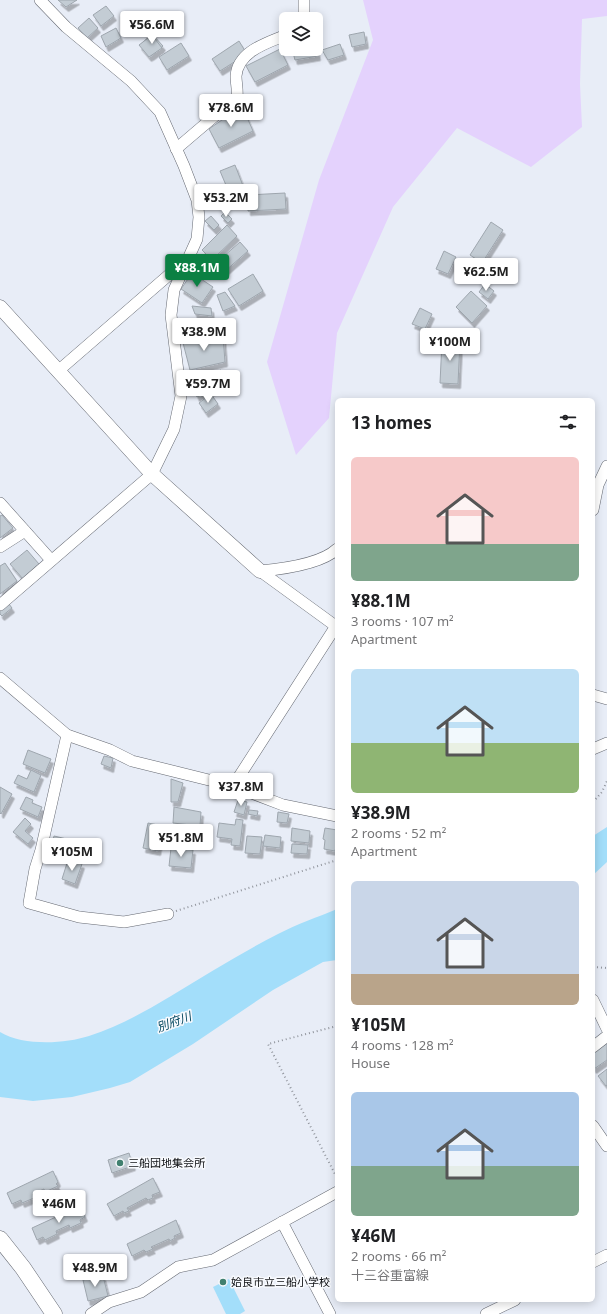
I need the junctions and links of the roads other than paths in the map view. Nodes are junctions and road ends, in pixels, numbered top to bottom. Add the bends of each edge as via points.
1 (40, 0) edge
2 (304, 0) edge
3 (304, 12) edge
4 (279, 38) edge
5 (176, 149) junction
6 (187, 259) junction
7 (0, 307) edge
8 (58, 371) junction
9 (607, 466) edge
10 (152, 474) junction
11 (595, 500) edge
12 (0, 503) edge
13 (25, 531) junction
14 (0, 547) edge
15 (335, 551) edge
16 (51, 560) junction
17 (260, 571) junction
18 (0, 605) edge
19 (335, 625) edge
20 (335, 629) edge
21 (0, 678) edge
22 (595, 696) edge
23 (607, 699) edge
24 (67, 735) junction
25 (607, 743) edge
26 (595, 748) edge
27 (233, 786) junction
28 (335, 816) edge
29 (168, 914) road end
30 (595, 1004) edge
31 (607, 1029) edge
32 (607, 1036) edge
33 (595, 1045) edge
34 (595, 1129) edge
35 (607, 1146) edge
36 (335, 1193) edge
37 (282, 1222) junction
38 (0, 1239) edge
39 (607, 1255) edge
40 (595, 1261) edge
41 (511, 1302) edge
42 (54, 1314) edge
43 (91, 1314) edge
44 (330, 1314) edge
45 (486, 1314) edge

1 - 5 street via 66,27 132,81 160,112
2 - 3 street
4 - 5 street via 247,54 238,66 237,97
5 - 6 street via 197,200 200,217 197,239
6 - 8 street
6 - 10 street via 174,290 171,315 181,396 174,429
7 - 8 street
8 - 10 street
9 - 11 street
10 - 16 street
10 - 17 street
12 - 13 street
13 - 14 street
13 - 16 street
15 - 17 street via 313,562
16 - 18 street
17 - 19 street
20 - 27 street
21 - 24 street
22 - 23 street
24 - 27 street via 110,750 132,761
24 - 29 street via 29,903 79,917 124,922
25 - 26 street
27 - 28 street via 283,805
30 - 31 street
32 - 33 street
34 - 35 street
36 - 37 street
37 - 43 street via 213,1260 178,1267 141,1292 109,1302
37 - 44 street
38 - 42 main road
39 - 40 street
41 - 45 street

